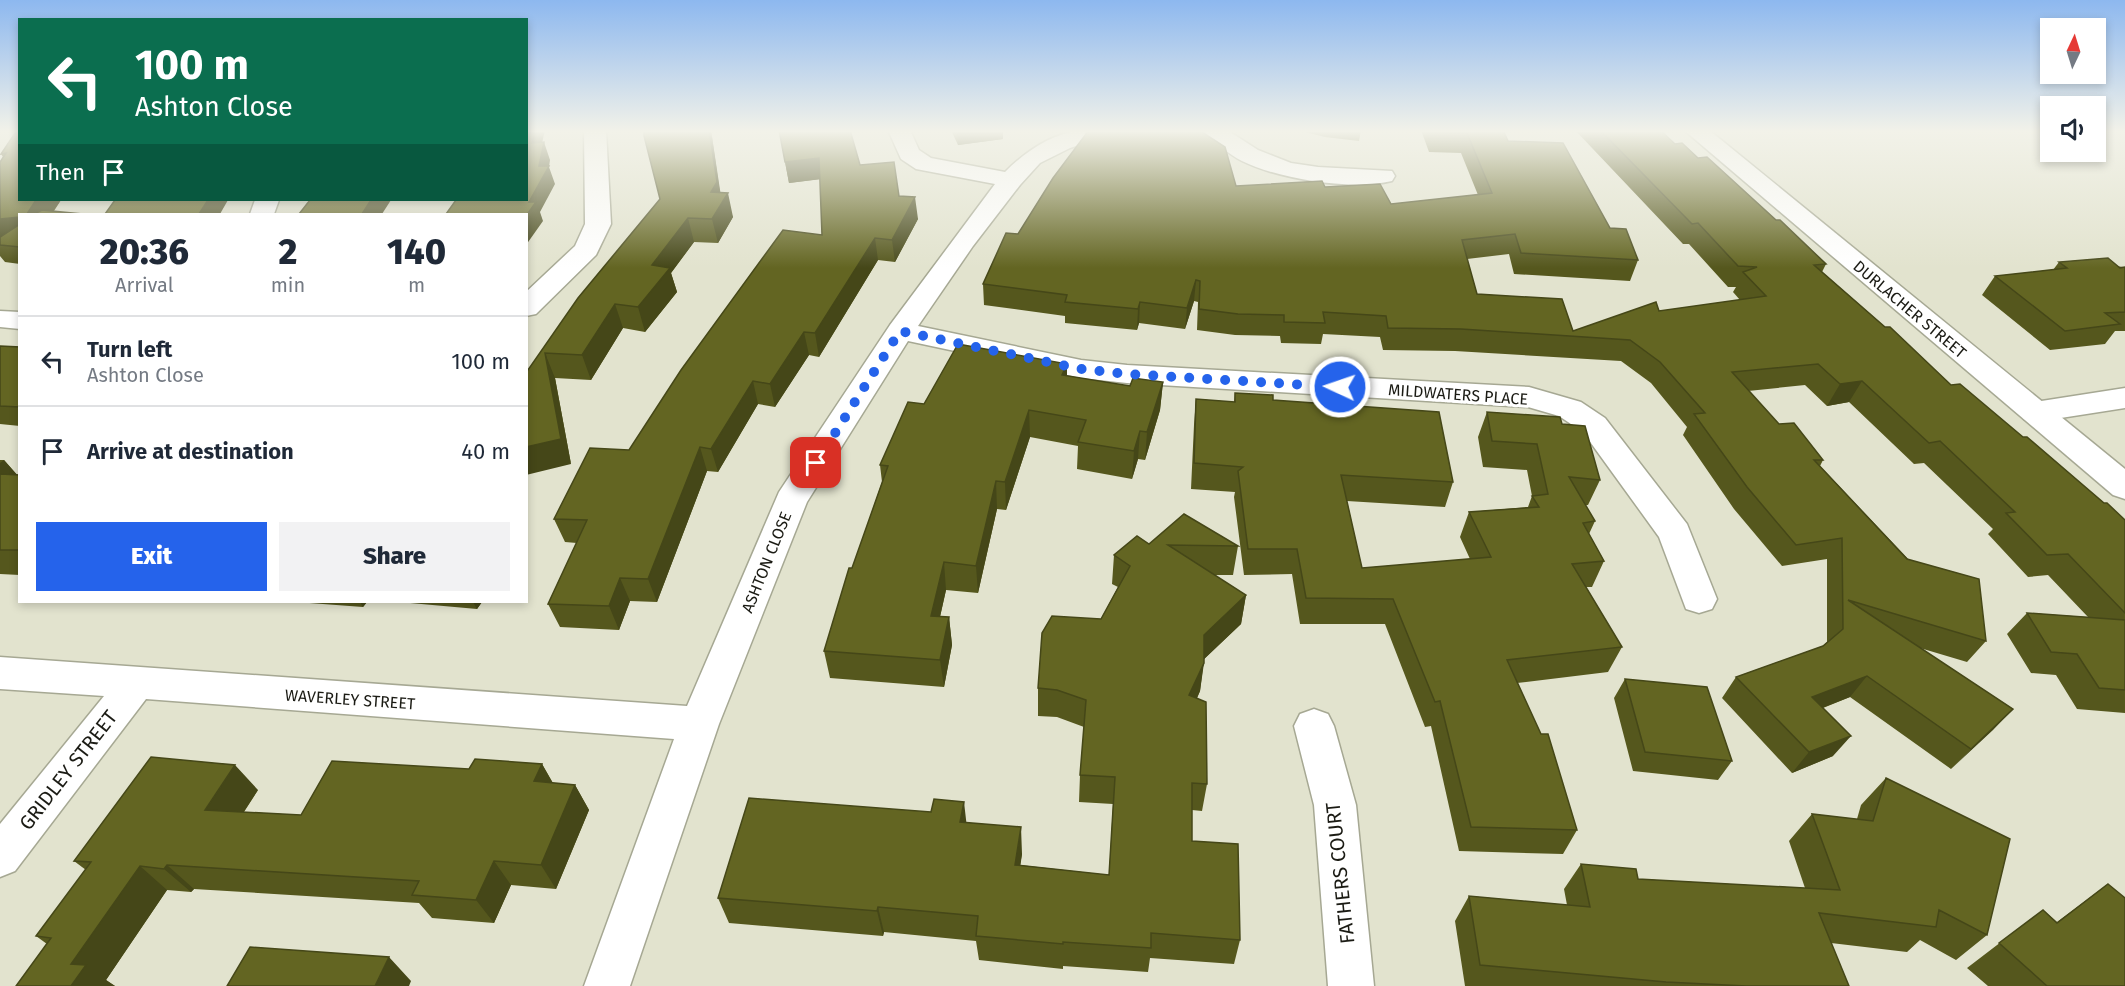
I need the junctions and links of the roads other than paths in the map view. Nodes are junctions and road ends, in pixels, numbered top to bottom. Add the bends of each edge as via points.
1 (596, 176) edge
2 (989, 176) edge
3 (1015, 176) edge
4 (1327, 176) edge
5 (1383, 176) dead end
6 (1750, 176) edge
7 (1011, 180) junction
8 (528, 306) edge
9 (0, 319) edge
10 (18, 321) edge
11 (900, 331) junction
12 (2125, 398) edge
13 (2035, 412) junction
14 (2125, 487) edge
15 (1699, 599) dead end
16 (0, 673) edge
17 (137, 683) junction
18 (699, 724) junction
19 (1314, 726) dead end
20 (0, 857) edge
21 (607, 986) edge
22 (1351, 986) edge

1 - 8 street via 598,224 586,249
2 - 7 street
3 - 7 street, ASHTON CLOSE
4 - 5 street
6 - 13 street, DURLACHER STREET
7 - 11 street, ASHTON CLOSE
9 - 10 street
11 - 15 street, MILDWATERS PLACE via 1104,372 1529,397 1570,409 1594,425 1675,533
11 - 18 street, ASHTON CLOSE via 791,500
12 - 13 street
13 - 14 street, DURLACHER STREET
16 - 17 street, WAVERLEY STREET
17 - 18 street, WAVERLEY STREET
17 - 20 street, GRIDLEY STREET
18 - 21 street, ASHTON CLOSE
19 - 22 street, FATHERS COURT via 1335,805

